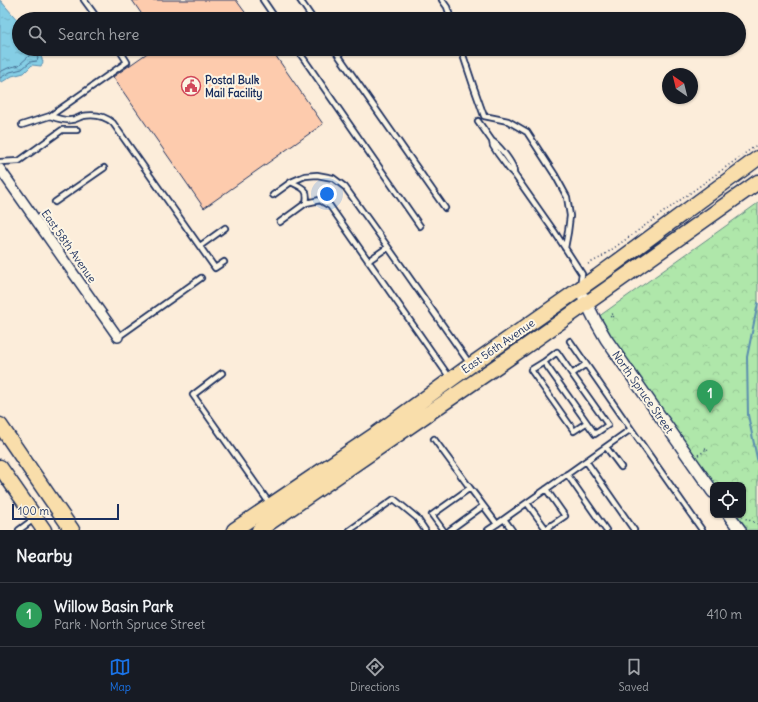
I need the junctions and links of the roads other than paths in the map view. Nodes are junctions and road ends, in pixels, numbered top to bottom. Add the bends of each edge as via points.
1 (84, 0) edge
2 (262, 0) edge
3 (300, 0) edge
4 (442, 0) edge
5 (93, 12) edge
6 (271, 12) edge
7 (308, 12) edge
8 (449, 12) edge
9 (123, 56) edge
10 (302, 56) edge
11 (339, 56) edge
12 (463, 56) edge
13 (50, 116) junction
14 (478, 120) dead end
15 (22, 126) dead end
16 (77, 130) dead end
17 (758, 158) edge
18 (0, 162) edge
19 (104, 168) dead end
20 (0, 169) edge
21 (291, 182) junction
22 (758, 182) edge
23 (273, 195) dead end
24 (55, 202) dead end
25 (306, 204) junction
26 (445, 208) dead end
27 (280, 222) dead end
28 (420, 226) dead end
29 (225, 228) dead end
30 (200, 246) junction
31 (388, 247) junction
32 (565, 248) junction
33 (368, 261) junction
34 (224, 262) dead end
35 (200, 278) dead end
36 (580, 289) junction
37 (587, 303) junction
38 (118, 336) joint
39 (570, 341) dead end
40 (544, 362) junction
41 (586, 364) junction
42 (471, 365) junction
43 (222, 373) dead end
44 (572, 374) junction
45 (451, 380) junction
46 (586, 423) junction
47 (0, 425) edge
48 (631, 429) junction
49 (434, 439) dead end
50 (606, 447) junction
51 (586, 461) junction
52 (0, 467) edge
53 (621, 467) dead end
54 (567, 474) junction
55 (470, 488) junction
56 (710, 488) edge
57 (546, 489) junction
58 (527, 502) junction
59 (271, 506) junction
60 (483, 506) junction
61 (36, 518) junction
62 (731, 518) edge
63 (504, 519) junction
64 (497, 524) junction
65 (72, 529) edge
66 (264, 529) edge
67 (19, 530) edge
68 (44, 530) edge
69 (234, 530) edge
70 (350, 530) edge
71 (425, 530) edge
72 (443, 530) edge
73 (450, 530) edge
74 (488, 530) edge
75 (512, 530) edge
76 (606, 530) edge
77 (634, 530) edge
78 (702, 530) edge
79 (740, 530) edge

1 - 5 lane
2 - 6 lane
3 - 7 lane
4 - 8 lane
9 - 13 lane via 127,62
10 - 28 lane
11 - 26 lane
12 - 32 lane via 484,116 508,121 527,132 567,197 570,216
13 - 15 lane
13 - 30 lane via 72,120 94,115 104,117 113,123
14 - 32 lane via 498,154
16 - 18 lane via 62,130 19,161
17 - 36 main road, East 56th Avenue
19 - 24 lane
20 - 38 street, East 58th Avenue
21 - 23 lane
21 - 25 lane via 303,188 307,195
21 - 31 lane via 305,176 333,178 345,187
22 - 37 main road, East 56th Avenue
25 - 27 lane
25 - 33 lane via 320,200 330,206
29 - 30 lane
30 - 34 lane via 215,268
31 - 33 lane
31 - 42 lane
32 - 36 lane via 582,274
33 - 45 lane
35 - 38 lane
36 - 37 street, North Spruce Street
36 - 42 main road, East 56th Avenue
37 - 56 street, North Spruce Street via 606,339
37 - 66 main road, East 56th Avenue
39 - 41 lane
40 - 44 lane via 557,352
40 - 46 lane
40 - 46 lane via 531,370 574,431
41 - 44 lane
41 - 48 lane
42 - 45 main road, East 56th Avenue
43 - 59 lane via 193,395
44 - 46 lane via 608,425 595,434
45 - 59 main road, East 56th Avenue
47 - 65 main road
48 - 50 lane
48 - 78 lane
49 - 55 lane
50 - 51 lane
50 - 53 lane
51 - 54 lane
51 - 77 lane
52 - 61 main road
54 - 57 lane
54 - 76 lane
55 - 60 lane
55 - 72 lane via 432,515
57 - 58 lane
57 - 58 lane via 565,516 546,529
58 - 63 lane
59 - 69 main road, East 56th Avenue
60 - 64 lane
60 - 73 lane
61 - 67 lane
61 - 68 main road
62 - 79 street
63 - 64 lane
63 - 75 lane
64 - 74 lane
70 - 71 lane via 394,499 417,518

